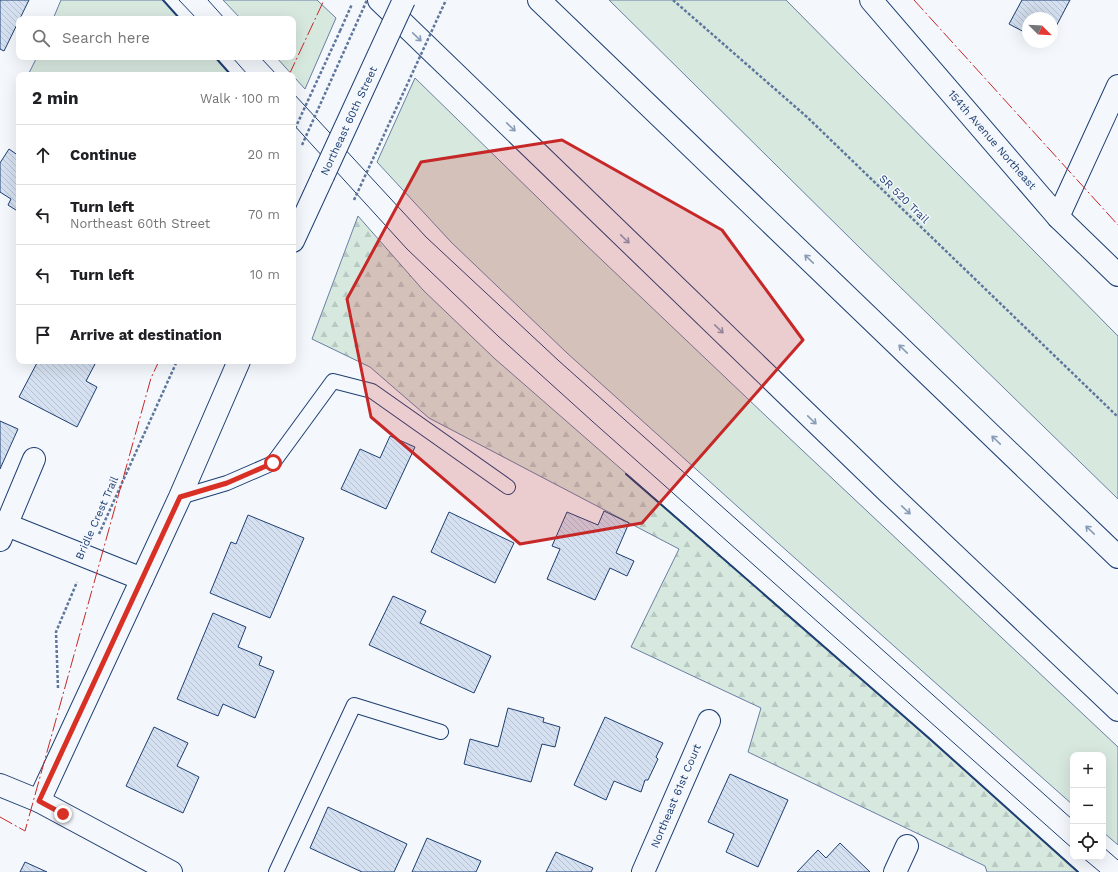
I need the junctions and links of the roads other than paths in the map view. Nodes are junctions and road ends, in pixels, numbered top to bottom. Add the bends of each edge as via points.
1 (379, 0) edge
2 (404, 0) edge
3 (539, 0) edge
4 (871, 0) edge
5 (1118, 86) edge
6 (1058, 217) junction
7 (296, 234) edge
8 (1118, 275) edge
9 (238, 364) edge
10 (34, 459) dead end
11 (508, 487) dead end
12 (180, 497) junction
13 (3, 532) edge
14 (1118, 557) edge
15 (142, 579) junction
16 (1118, 710) edge
17 (709, 721) dead end
18 (441, 732) dead end
19 (0, 785) edge
20 (39, 801) junction
21 (907, 846) dead end
22 (171, 872) edge
23 (276, 872) edge
24 (643, 872) edge
25 (895, 872) edge

1 -> 16 main road via 893,498
2 - 7 main road, Northeast 60th Street, bridge
14 -> 3 main road
4 - 6 main road, 154th Avenue Northeast
5 - 6 main road
6 - 8 main road, 154th Avenue Northeast
9 - 12 main road
10 - 13 main road
11 - 12 lane via 372,392 333,381 273,463 227,483
12 - 15 main road
13 - 15 main road via 88,558
15 - 20 main road
17 - 24 main road, Northeast 61st Court
18 - 23 lane via 354,705
19 - 20 main road
20 - 22 main road
21 - 25 main road

